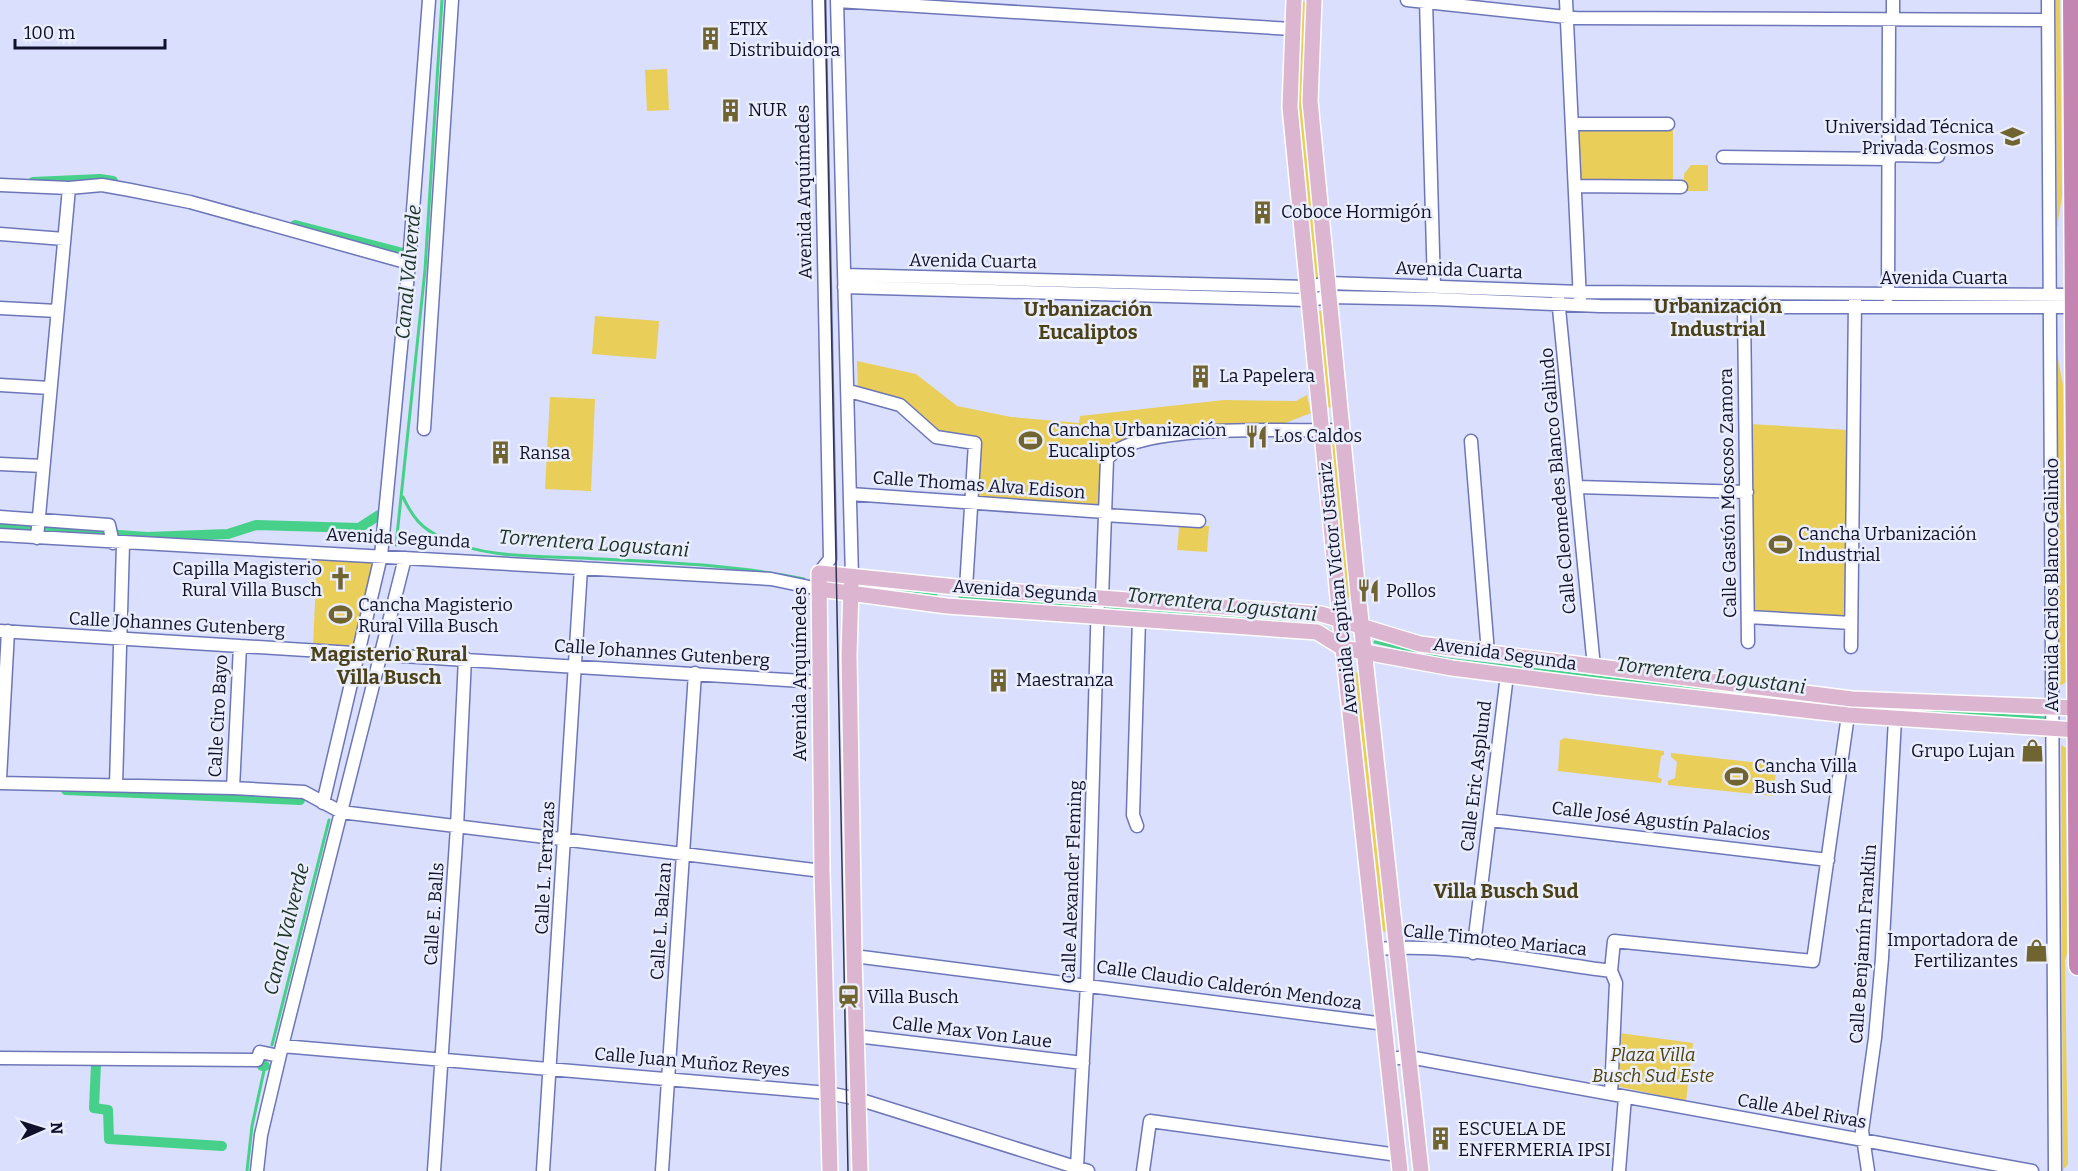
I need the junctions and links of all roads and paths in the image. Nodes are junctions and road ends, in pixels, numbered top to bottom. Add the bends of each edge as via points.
1 (429, 0) edge
2 (452, 0) edge
3 (819, 0) edge
4 (837, 0) edge
5 (1294, 0) edge
6 (1314, 0) edge
7 (1407, 0) edge
8 (1566, 0) edge
9 (1893, 0) edge
10 (2048, 0) edge
11 (2072, 0) edge
12 (1426, 1) edge
13 (1567, 16) junction
14 (1891, 19) junction
15 (2048, 20) junction
16 (1292, 29) junction
17 (1572, 124) junction
18 (1668, 124) dead end
19 (1938, 156) dead end
20 (1724, 157) dead end
21 (1890, 157) junction
22 (0, 185) edge
23 (1575, 186) junction
24 (1681, 187) dead end
25 (69, 188) junction
26 (0, 234) edge
27 (64, 239) junction
28 (409, 263) junction
29 (844, 281) junction
30 (1434, 287) junction
31 (1329, 290) junction
32 (1308, 293) junction
33 (1888, 296) junction
34 (1558, 298) junction
35 (1580, 299) junction
36 (2049, 301) junction
37 (2076, 301) edge
38 (1855, 302) junction
39 (1744, 307) junction
40 (0, 308) edge
41 (57, 311) junction
42 (0, 385) edge
43 (51, 388) junction
44 (849, 391) junction
45 (424, 429) dead end
46 (1342, 430) junction
47 (1322, 431) junction
48 (1471, 441) dead end
49 (0, 464) edge
50 (43, 466) junction
51 (1578, 488) junction
52 (1747, 492) junction
53 (850, 494) junction
54 (973, 503) junction
55 (1105, 514) junction
56 (0, 517) edge
57 (39, 519) junction
58 (1199, 521) dead end
59 (0, 535) edge
60 (37, 538) junction
61 (118, 544) junction
62 (381, 556) junction
63 (405, 558) junction
64 (581, 568) junction
65 (852, 578) junction
66 (819, 581) junction
67 (966, 588) junction
68 (1338, 594) junction
69 (1358, 594) junction
70 (850, 595) junction
71 (1100, 598) junction
72 (1098, 616) junction
73 (1748, 617) junction
74 (1139, 619) junction
75 (1341, 620) junction
76 (1851, 623) junction
77 (1362, 627) junction
78 (4, 631) edge
79 (120, 639) junction
80 (1748, 642) dead end
81 (240, 646) junction
82 (1851, 647) dead end
83 (1343, 648) junction
84 (1364, 651) junction
85 (359, 652) junction
86 (381, 652) junction
87 (1488, 653) junction
88 (465, 658) junction
89 (576, 665) junction
90 (1594, 667) junction
91 (694, 672) junction
92 (1346, 672) junction
93 (1366, 673) junction
94 (1506, 675) junction
95 (819, 682) junction
96 (2053, 708) junction
97 (2077, 708) edge
98 (1848, 715) junction
99 (1895, 719) junction
100 (2053, 728) junction
101 (2077, 730) edge
102 (0, 781) edge
103 (116, 785) junction
104 (233, 788) junction
105 (323, 803) junction
106 (341, 812) junction
107 (1490, 820) junction
108 (1137, 826) dead end
109 (457, 827) junction
110 (564, 841) junction
111 (683, 855) junction
112 (1828, 860) junction
113 (822, 871) junction
114 (1398, 948) junction
115 (1377, 949) junction
116 (1473, 953) junction
117 (854, 956) junction
118 (2078, 966) edge
119 (1611, 971) junction
120 (1087, 984) junction
121 (1385, 1024) junction
122 (856, 1036) junction
123 (280, 1051) junction
124 (1410, 1057) junction
125 (0, 1058) edge
126 (1388, 1059) junction
127 (443, 1060) junction
128 (1083, 1064) junction
129 (551, 1068) junction
130 (668, 1078) junction
131 (828, 1093) junction
132 (1611, 1094) junction
133 (1625, 1097) junction
134 (858, 1099) junction
135 (1864, 1141) junction
136 (1398, 1155) junction
137 (1083, 1169) edge
138 (256, 1171) edge
139 (434, 1171) edge
140 (543, 1171) edge
141 (662, 1171) edge
142 (830, 1171) edge
143 (860, 1171) edge
144 (1143, 1171) edge
145 (1400, 1171) edge
146 (1421, 1171) edge
147 (1619, 1171) edge
148 (1868, 1171) edge
149 (2032, 1171) edge
150 (2055, 1171) edge

1 - 28 street
2 - 45 street
3 - 66 street, Avenida Arquímedes via 830,559
4 - 16 street
4 - 29 street, Avenida Arquímedes
5 - 16 main road, Avenida Capitan Víctor Ustariz
6 - 31 main road, Avenida Capitan Víctor Ustariz via 1310,101
7 - 12 street
8 - 13 street
9 - 14 street
10 - 15 street, Avenida Carlos Blanco Galindo
11 - 37 highway, Avenida Carlos Blanco Galindo
12 - 13 street
12 - 30 street
13 - 14 street
13 - 17 street
14 - 15 street
14 - 21 street
15 - 36 street, Avenida Carlos Blanco Galindo
16 - 32 main road, Avenida Capitan Víctor Ustariz via 1290,107
17 - 18 street
17 - 23 street
19 - 21 street
20 - 21 street
21 - 33 street
22 - 25 street
23 - 24 street
23 - 35 street
25 - 27 street
25 - 28 street via 102,184 190,202
26 - 27 street
27 - 41 street
28 - 62 street
29 - 32 street, Avenida Cuarta
29 - 44 street, Avenida Arquímedes
30 - 31 street, Avenida Cuarta
30 - 34 street, Avenida Cuarta
31 - 32 street, Avenida Cuarta
31 - 34 street, Avenida Cuarta
31 - 46 main road, Avenida Capitan Víctor Ustariz
32 - 47 main road, Avenida Capitan Víctor Ustariz
33 - 36 street, Avenida Cuarta
33 - 38 street, Avenida Cuarta
34 - 35 street, Avenida Cuarta
34 - 51 street, Calle Cleomedes Blanco Galindo
35 - 38 street, Avenida Cuarta
35 - 39 street, Avenida Cuarta
36 - 37 street, Avenida Cuarta
36 - 38 street, Avenida Cuarta
36 - 96 street, Avenida Carlos Blanco Galindo
37 - 97 highway, Avenida Carlos Blanco Galindo
38 - 39 street, Avenida Cuarta
38 - 76 street
39 - 52 street, Calle Gastón Moscoso Zamora
40 - 41 street
41 - 43 street
42 - 43 street
43 - 50 street
44 - 53 street, Avenida Arquímedes
44 - 54 street via 900,405 936,436 975,443
46 - 47 street
46 - 69 main road, Avenida Capitan Víctor Ustariz
47 - 55 street, Calle Alexander Fleming via 1231,430 1127,445 1107,459
47 - 68 main road, Avenida Capitan Víctor Ustariz
48 - 87 street
49 - 50 street
50 - 57 street
51 - 52 street
51 - 90 street, Calle Cleomedes Blanco Galindo
52 - 73 street, Calle Gastón Moscoso Zamora
53 - 54 street, Calle Thomas Alva Edison
53 - 65 street, Avenida Arquímedes
54 - 55 street, Calle Thomas Alva Edison
54 - 67 street
55 - 58 street, Calle Thomas Alva Edison
55 - 71 street, Calle Alexander Fleming
56 - 57 street
57 - 60 street
57 - 61 street via 109,525
59 - 60 street, Avenida Segunda
60 - 61 street, Avenida Segunda
61 - 62 street, Avenida Segunda
61 - 79 street
62 - 63 street, Avenida Segunda
62 - 85 street
63 - 64 street, Avenida Segunda
63 - 86 street
64 - 66 street, Avenida Segunda
64 - 89 street, Calle L. Terrazas
65 - 66 main road, Avenida Segunda
65 - 67 main road, Avenida Segunda
65 - 70 main road, Avenida Arquímedes
66 - 70 main road, Avenida Segunda
66 - 95 main road, Avenida Arquímedes
67 - 71 main road, Avenida Segunda
68 - 69 main road via 1347,603
68 - 75 main road, Avenida Capitan Víctor Ustariz
69 - 77 main road, Avenida Capitan Víctor Ustariz
70 - 72 main road, Avenida Segunda
70 - 117 main road, Avenida Arquímedes
71 - 72 street, Calle Alexander Fleming
71 - 75 main road, Avenida Segunda via 1321,614
72 - 74 main road, Avenida Segunda
72 - 120 street, Calle Alexander Fleming
73 - 76 street
73 - 80 street, Calle Gastón Moscoso Zamora
74 - 83 main road, Avenida Segunda via 1317,632
74 - 108 street via 1133,815
75 - 77 main road, Avenida Segunda
75 - 83 main road, Avenida Capitan Víctor Ustariz
76 - 82 street
77 - 84 main road, Avenida Capitan Víctor Ustariz
77 - 87 main road, Avenida Segunda via 1420,644
78 - 79 street, Calle Johannes Gutenberg
78 - 102 street
79 - 81 street, Calle Johannes Gutenberg
79 - 103 street
81 - 85 street, Calle Johannes Gutenberg
81 - 104 street, Calle Ciro Bayo
83 - 84 main road, Avenida Segunda
83 - 92 main road, Avenida Capitan Víctor Ustariz
84 - 93 main road, Avenida Capitan Víctor Ustariz
84 - 94 main road, Avenida Segunda
85 - 86 street, Calle Johannes Gutenberg
85 - 105 street
86 - 88 street, Calle Johannes Gutenberg
86 - 106 street
87 - 90 main road, Avenida Segunda
88 - 89 street, Calle Johannes Gutenberg
88 - 109 street, Calle E. Balls
89 - 91 street, Calle Johannes Gutenberg
89 - 110 street, Calle L. Terrazas
90 - 96 main road, Avenida Segunda via 1852,699
91 - 95 street, Calle Johannes Gutenberg
91 - 111 street, Calle L. Balzan
92 - 93 main road via 1357,668
92 - 115 main road, Avenida Capitan Víctor Ustariz
93 - 114 main road, Avenida Capitan Víctor Ustariz
94 - 98 main road, Avenida Segunda
94 - 107 street, Calle Eric Asplund
95 - 113 main road, Avenida Arquímedes
96 - 97 main road, Avenida Segunda
96 - 100 street, Avenida Carlos Blanco Galindo
97 - 101 highway, Avenida Carlos Blanco Galindo
98 - 99 main road, Avenida Segunda
98 - 112 street
99 - 100 main road, Avenida Segunda
99 - 135 street, Calle Benjamín Franklin via 1882,958
100 - 101 main road, Avenida Segunda
100 - 150 street, Avenida Carlos Blanco Galindo
101 - 118 highway, Avenida Carlos Blanco Galindo
102 - 103 street
103 - 104 street
104 - 105 street via 304,792
105 - 106 street
106 - 109 street
106 - 123 street
107 - 112 street, Calle José Agustín Palacios
107 - 116 street, Calle Eric Asplund
109 - 110 street
109 - 127 street, Calle E. Balls
110 - 111 street
110 - 129 street, Calle L. Terrazas
111 - 113 street
111 - 130 street, Calle L. Balzan
112 - 119 street, Calle Timoteo Mariaca via 1813,961 1614,940
113 - 131 main road, Avenida Arquímedes
114 - 115 street, Calle Timoteo Mariaca
114 - 116 street, Calle Timoteo Mariaca
114 - 124 main road, Avenida Capitan Víctor Ustariz
115 - 121 main road, Avenida Capitan Víctor Ustariz
116 - 119 street, Calle Timoteo Mariaca
117 - 120 street, Calle Claudio Calderón Mendoza
117 - 122 main road, Avenida Arquímedes
119 - 132 street via 1616,983
120 - 121 street, Calle Claudio Calderón Mendoza
120 - 128 street, Calle Alexander Fleming
121 - 126 main road, Avenida Capitan Víctor Ustariz
122 - 128 street, Calle Max Von Laue
122 - 134 main road, Avenida Arquímedes
123 - 125 street, Calle Juan Muñoz Reyes via 259,1056
123 - 127 street, Calle Juan Muñoz Reyes
123 - 138 street
124 - 126 street, Calle Abel Rivas
124 - 132 street, Calle Abel Rivas
124 - 146 main road, Avenida Capitan Víctor Ustariz
126 - 136 main road, Avenida Capitan Víctor Ustariz
127 - 129 street, Calle Juan Muñoz Reyes
127 - 139 street, Calle E. Balls
128 - 137 street, Calle Alexander Fleming
129 - 130 street, Calle Juan Muñoz Reyes
129 - 140 street, Calle L. Terrazas
130 - 131 street, Calle Juan Muñoz Reyes
130 - 141 street, Calle L. Balzan
131 - 134 street, Calle Juan Muñoz Reyes
131 - 142 main road, Avenida Arquímedes
132 - 133 street, Calle Abel Rivas
133 - 135 street, Calle Abel Rivas
133 - 147 street
134 - 137 street, Calle Juan Muñoz Reyes
134 - 143 main road, Avenida Arquímedes
135 - 148 street, Calle Benjamín Franklin
135 - 149 street, Calle Abel Rivas
136 - 144 street via 1150,1121
136 - 145 main road, Avenida Capitan Víctor Ustariz

